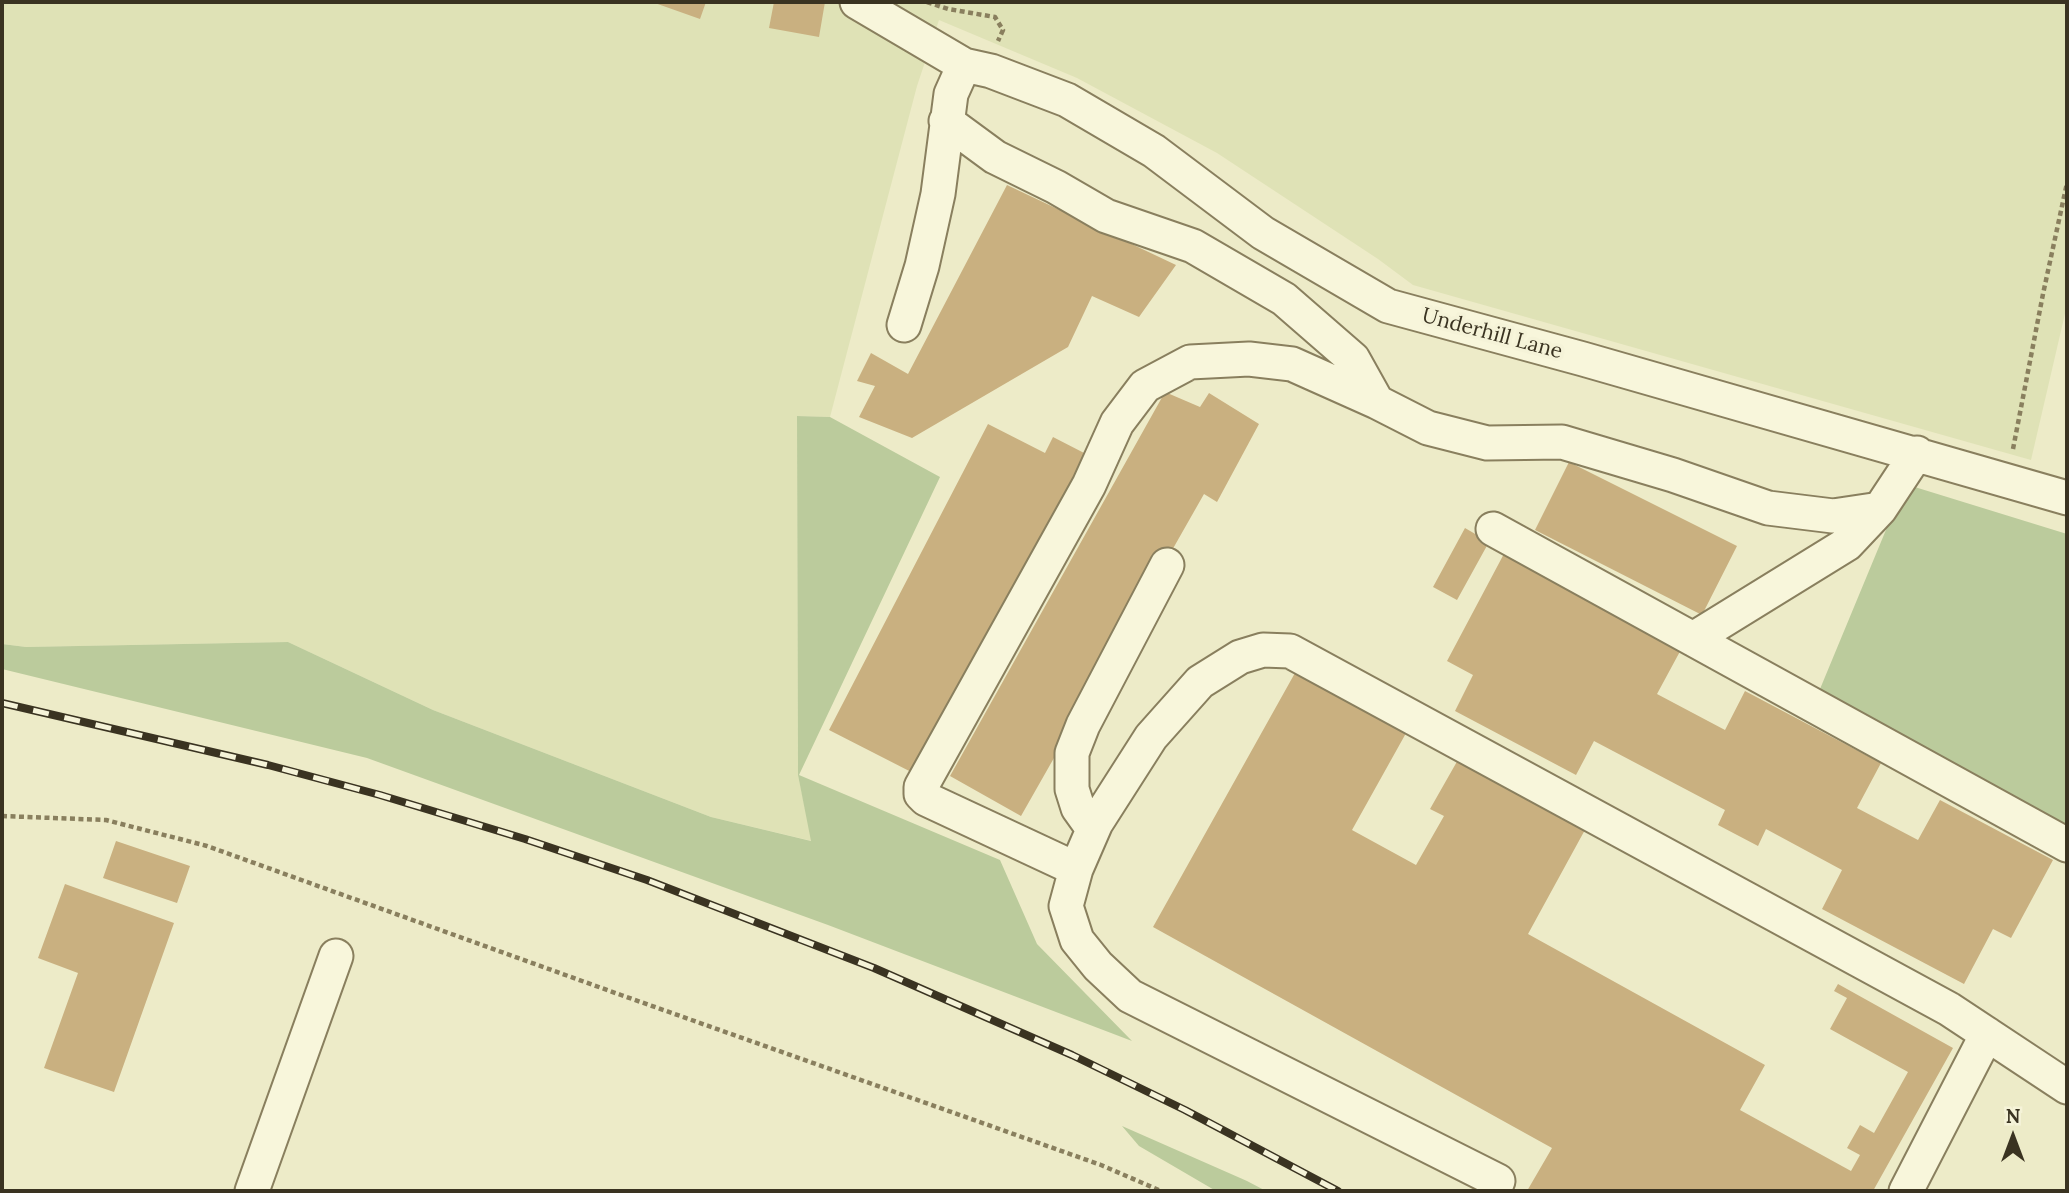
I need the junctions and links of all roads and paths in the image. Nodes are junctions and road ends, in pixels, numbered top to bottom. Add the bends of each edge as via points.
1 (857, 2) edge
2 (927, 2) edge
3 (978, 68) junction
4 (946, 121) junction
5 (2067, 183) edge
6 (904, 326) dead end
7 (1377, 402) junction
8 (1917, 453) junction
9 (2006, 480) junction
10 (2067, 498) edge
11 (1880, 509) junction
12 (1493, 529) dead end
13 (1167, 565) dead end
14 (1693, 639) junction
15 (2, 816) edge
16 (1093, 829) junction
17 (2067, 845) edge
18 (1076, 869) junction
19 (337, 956) dead end
20 (1987, 1034) junction
21 (2067, 1087) edge
22 (1498, 1181) dead end
23 (252, 1191) edge
24 (1161, 1191) edge
25 (1906, 1191) edge

1 - 3 street, Underhill Lane
2 - 3 path via 995,17 1003,30
3 - 4 street via 951,94
3 - 8 street, Underhill Lane via 1068,100 1143,144 1264,233 1388,306
4 - 6 street via 937,194
4 - 7 street via 995,157 1106,216 1193,246 1284,299 1353,359
5 - 9 path
7 - 11 street via 1428,428 1487,443 1562,442 1768,508 1833,516
7 - 18 street via 1292,364 1249,359 1190,362 1144,386 1117,423 1089,485 921,787 926,799
8 - 9 street, Underhill Lane
8 - 11 street
9 - 10 street, Underhill Lane
11 - 14 street via 1847,544
12 - 14 street
13 - 16 street via 1072,754 1072,789 1078,808
14 - 17 street
15 - 24 path via 106,820 207,846 1101,1165
16 - 18 street
16 - 20 street via 1151,737 1200,682 1240,657 1263,650 1290,652 1949,1009
18 - 22 street via 1066,906 1077,940 1130,996
19 - 23 street
20 - 21 street
20 - 25 street

